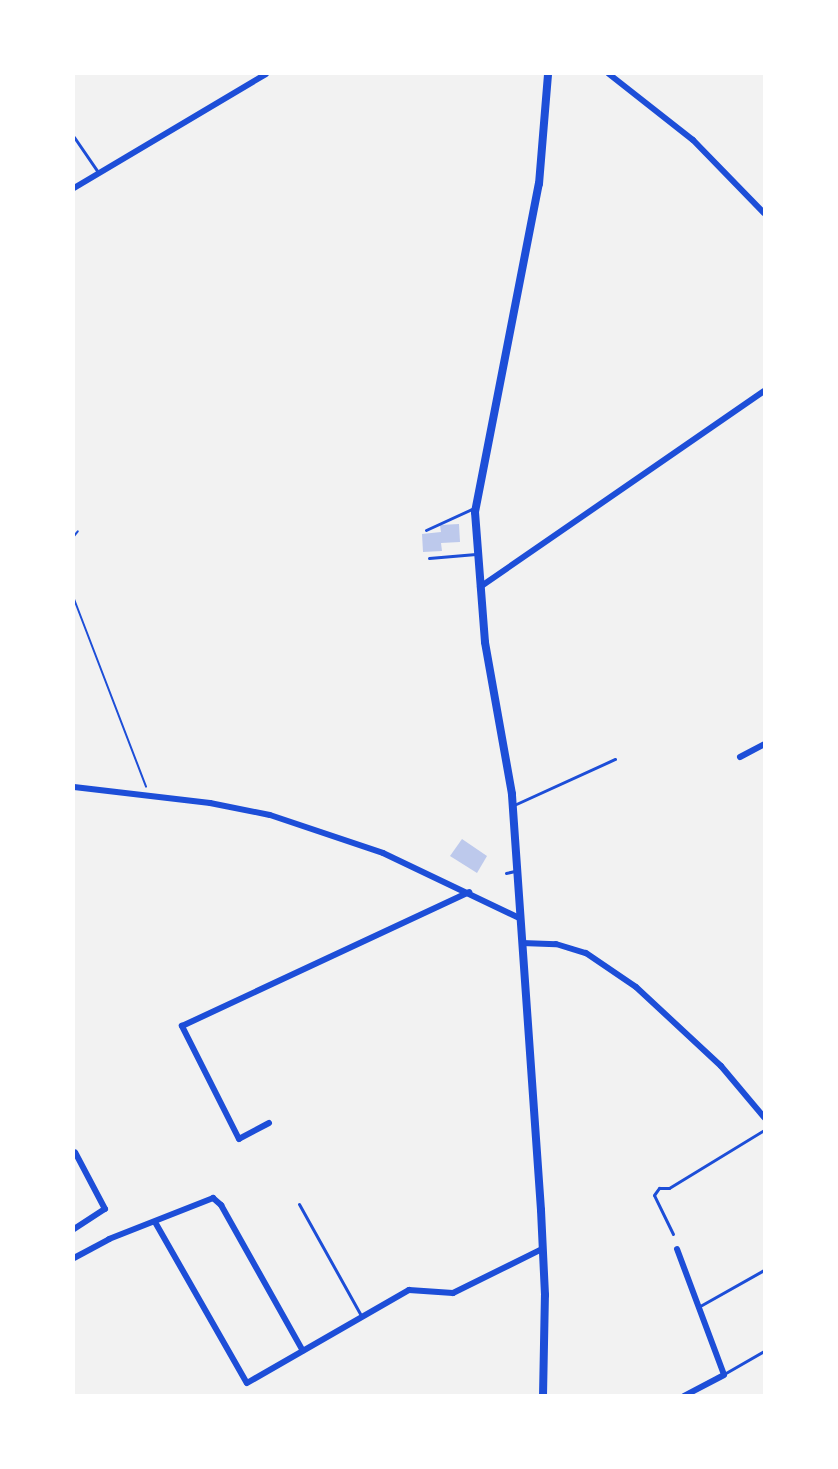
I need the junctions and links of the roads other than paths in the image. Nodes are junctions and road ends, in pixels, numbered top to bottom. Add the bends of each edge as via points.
1 (266, 74) edge
2 (548, 74) edge
3 (609, 74) edge
4 (74, 137) edge
5 (98, 172) junction
6 (74, 188) edge
7 (765, 213) edge
8 (765, 392) edge
9 (476, 507) junction
10 (426, 530) dead end
11 (478, 555) junction
12 (429, 558) dead end
13 (480, 587) junction
14 (765, 744) edge
15 (740, 757) dead end
16 (615, 759) dead end
17 (74, 787) edge
18 (513, 806) junction
19 (516, 870) junction
20 (506, 873) dead end
21 (469, 892) junction
22 (519, 918) junction
23 (522, 943) junction
24 (765, 1117) edge
25 (268, 1123) dead end
26 (765, 1130) edge
27 (75, 1152) edge
28 (298, 1204) dead end
29 (155, 1222) junction
30 (74, 1230) edge
31 (673, 1234) dead end
32 (542, 1249) junction
33 (677, 1249) dead end
34 (74, 1258) edge
35 (765, 1270) edge
36 (699, 1307) junction
37 (362, 1317) junction
38 (303, 1351) junction
39 (765, 1351) edge
40 (724, 1375) junction
41 (543, 1395) edge
42 (684, 1395) edge

1 - 5 street
2 - 9 street via 539,183
3 - 7 street via 693,140
4 - 5 lane
5 - 6 street
8 - 13 street
9 - 10 lane
9 - 11 street
11 - 12 lane via 470,552
11 - 13 street
13 - 18 street via 485,642
14 - 15 street
16 - 18 lane
17 - 21 street via 270,815 383,853
18 - 19 street
19 - 20 lane
19 - 22 street
21 - 22 street
21 - 25 street via 182,1026 239,1139
22 - 23 street
23 - 24 street via 556,944 586,953 636,987 721,1066
23 - 32 street
26 - 31 lane via 669,1188 659,1188 654,1195
27 - 30 street via 105,1209
28 - 37 lane
29 - 34 street
29 - 38 street via 213,1198 221,1205
29 - 38 street via 247,1383
32 - 37 street via 453,1293 409,1290
32 - 41 street
33 - 36 street
35 - 36 lane
36 - 40 street
37 - 38 street
39 - 40 lane
40 - 42 street

